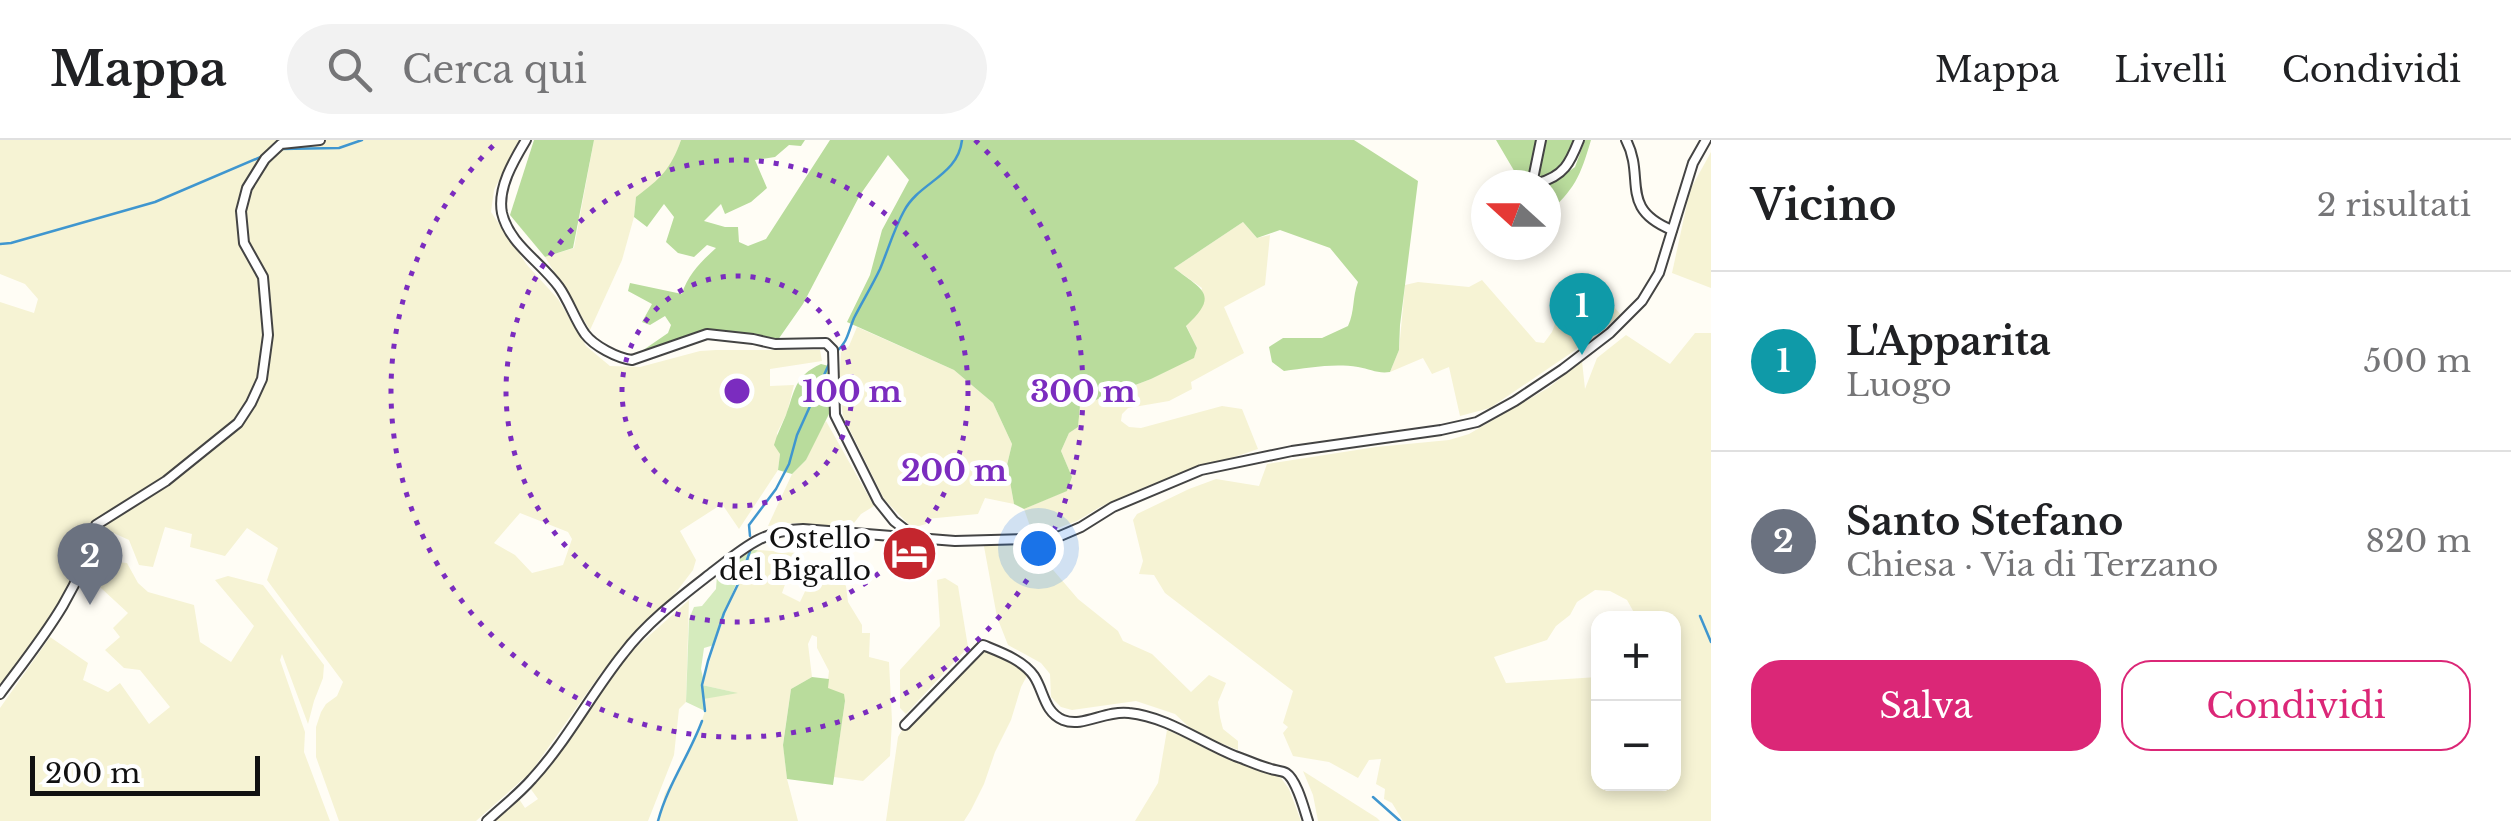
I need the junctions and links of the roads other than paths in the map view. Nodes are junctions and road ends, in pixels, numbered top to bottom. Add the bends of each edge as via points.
1 (320, 140) edge
2 (526, 140) edge
3 (1541, 140) edge
4 (1578, 140) edge
5 (1626, 140) edge
6 (1706, 140) edge
7 (1672, 230) junction
8 (918, 539) junction
9 (0, 694) edge
10 (904, 725) dead end
11 (487, 821) edge
12 (1308, 821) edge

1 - 9 street via 281,144 247,188 244,243 263,278 268,335 251,404 238,423 166,481 96,524 82,570 51,628
2 - 8 street via 504,184 504,218 560,289 588,339 632,360 707,334 826,343 833,350 835,415 878,501
3 - 4 street via 1533,179 1538,183 1570,164
5 - 7 street via 1634,195 1652,222
6 - 7 street
7 - 8 street via 1659,274 1610,333 1477,422 1201,470 1060,536
8 - 11 street via 802,529 755,541 667,608 625,650 532,780
10 - 12 street via 982,645 1030,670 1049,708 1066,722 1128,713 1162,720 1207,745 1284,772

